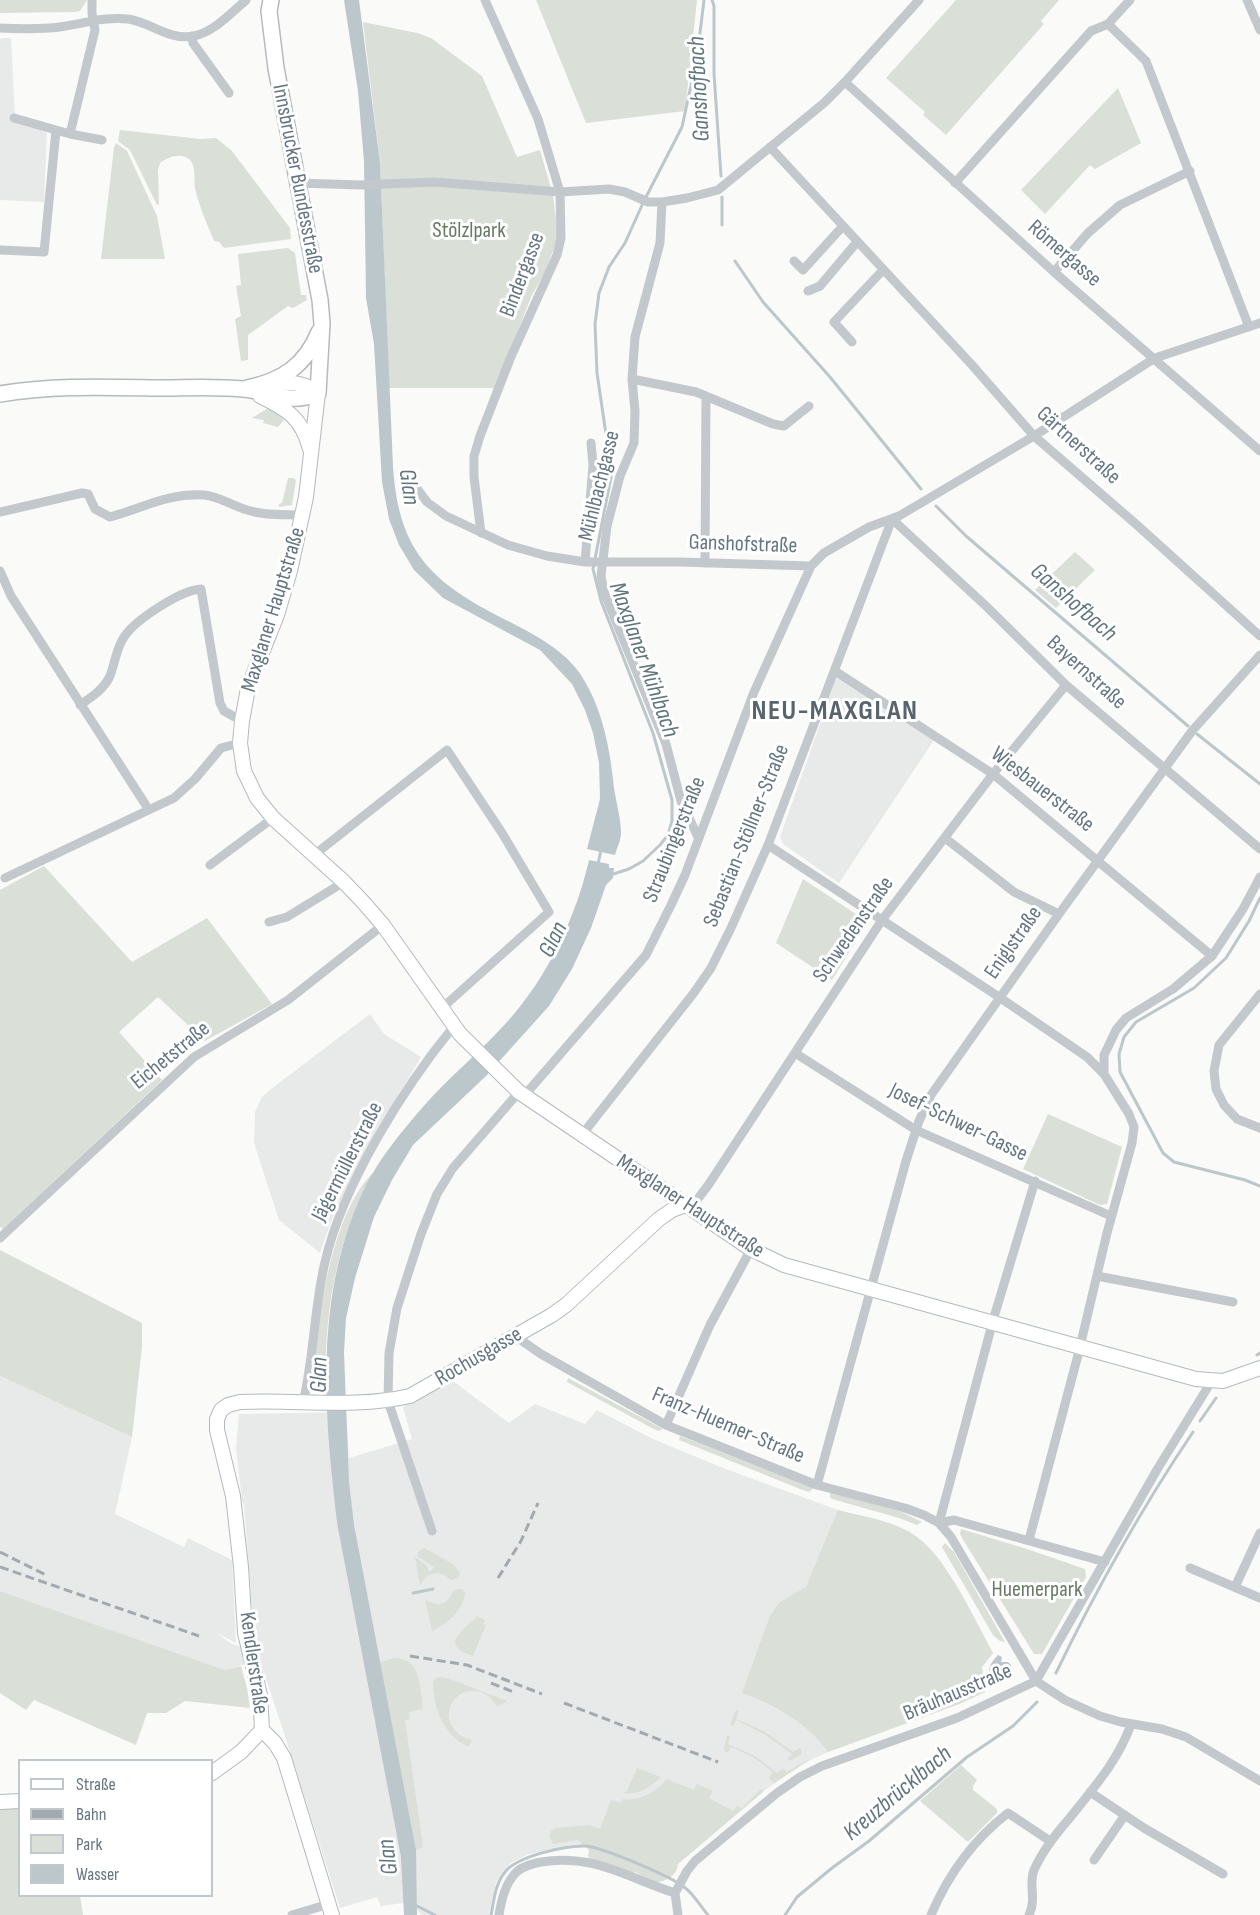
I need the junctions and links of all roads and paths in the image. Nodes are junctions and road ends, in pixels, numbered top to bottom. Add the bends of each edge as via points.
1 (92, 0) edge
2 (246, 0) edge
3 (271, 0) edge
4 (281, 0) edge
5 (485, 0) edge
6 (919, 0) edge
7 (1130, 0) edge
8 (1248, 0) edge
9 (93, 20) junction
10 (1108, 24) junction
11 (0, 28) edge
12 (1260, 30) edge
13 (273, 35) junction
14 (192, 36) junction
15 (845, 82) junction
16 (229, 93) dead end
17 (14, 118) dead end
18 (56, 131) junction
19 (70, 134) junction
20 (102, 140) dead end
21 (770, 147) junction
22 (1190, 171) junction
23 (297, 183) junction
24 (956, 183) junction
25 (560, 192) junction
26 (662, 202) junction
27 (843, 226) junction
28 (857, 242) junction
29 (0, 250) edge
30 (794, 261) dead end
31 (884, 270) junction
32 (1054, 272) junction
33 (808, 291) dead end
34 (322, 323) junction
35 (1260, 323) edge
36 (1249, 327) junction
37 (852, 342) dead end
38 (1155, 358) junction
39 (632, 379) junction
40 (263, 385) junction
41 (244, 388) junction
42 (318, 393) junction
43 (0, 394) edge
44 (706, 397) junction
45 (809, 406) dead end
46 (1034, 436) junction
47 (591, 443) dead end
48 (1260, 449) edge
49 (311, 453) junction
50 (406, 474) dead end
51 (0, 512) edge
52 (303, 515) junction
53 (892, 519) junction
54 (481, 533) junction
55 (594, 562) junction
56 (705, 563) junction
57 (811, 566) junction
58 (0, 571) edge
59 (1260, 636) edge
60 (1260, 656) edge
61 (835, 671) junction
62 (1065, 684) junction
63 (80, 705) junction
64 (242, 721) junction
65 (240, 743) junction
66 (1166, 768) junction
67 (993, 774) junction
68 (149, 810) junction
69 (273, 818) junction
70 (698, 837) junction
71 (945, 838) junction
72 (768, 845) junction
73 (1260, 849) edge
74 (314, 855) junction
75 (1098, 860) junction
76 (210, 865) dead end
77 (1260, 877) edge
78 (5, 878) dead end
79 (344, 882) junction
80 (1059, 914) junction
81 (882, 920) junction
82 (269, 922) dead end
83 (383, 925) junction
84 (1212, 956) junction
85 (1260, 994) edge
86 (999, 997) junction
87 (442, 1008) junction
88 (454, 1026) junction
89 (795, 1053) junction
90 (1104, 1074) junction
91 (521, 1094) junction
92 (1260, 1128) edge
93 (916, 1130) junction
94 (581, 1136) junction
95 (1035, 1181) junction
96 (686, 1205) junction
97 (1111, 1216) junction
98 (0, 1238) edge
99 (751, 1249) junction
100 (1097, 1276) junction
101 (871, 1290) junction
102 (1233, 1302) dead end
103 (992, 1324) junction
104 (515, 1336) junction
105 (1079, 1347) junction
106 (1260, 1368) edge
107 (1211, 1382) junction
108 (388, 1401) junction
109 (303, 1403) junction
110 (231, 1404) joint
111 (666, 1425) junction
112 (817, 1485) junction
113 (939, 1523) junction
114 (432, 1531) dead end
115 (1260, 1533) edge
116 (1029, 1540) junction
117 (1105, 1562) junction
118 (1191, 1568) dead end
119 (1235, 1587) junction
120 (1260, 1598) edge
121 (1036, 1681) junction
122 (1131, 1724) junction
123 (262, 1730) junction
124 (213, 1772) edge
125 (1260, 1781) edge
126 (1090, 1792) junction
127 (18, 1801) edge
128 (0, 1802) edge
129 (1125, 1815) junction
130 (1050, 1841) junction
131 (1094, 1860) dead end
132 (1223, 1874) dead end
133 (676, 1891) junction
134 (331, 1909) edge
135 (292, 1915) edge
136 (499, 1915) edge
137 (678, 1915) edge
138 (931, 1915) edge
139 (1029, 1915) edge

1 - 9 street
2 - 14 street via 221,21
3 - 13 main road, Innsbrucker Bundesstraße
4 - 13 main road, Innsbrucker Bundesstraße
5 - 25 street, Bindergasse via 537,119
6 - 15 street
7 - 10 street
8 - 12 street
9 - 11 street via 51,28
9 - 14 street via 129,19 164,33
9 - 19 street via 92,46
10 - 22 street via 1146,61
10 - 24 street via 1091,31
13 - 23 main road, Innsbrucker Bundesstraße
14 - 16 street
15 - 21 street
15 - 24 street, Römergasse
17 - 18 street
18 - 19 street
18 - 29 street via 44,252
19 - 20 street
21 - 26 street via 721,187
21 - 27 street, Gärtnerstraße
22 - 32 street via 1120,206 1088,233
22 - 36 street
23 - 25 street via 477,184
23 - 34 main road, Innsbrucker Bundesstraße
24 - 32 street, Römergasse
25 - 26 street via 609,189 648,202
25 - 54 street, Bindergasse via 561,238 557,255 510,359 474,456
26 - 39 street, Mühlbachgasse via 660,243 635,337
27 - 28 street, Gärtnerstraße
27 - 30 street via 803,270
28 - 31 street, Gärtnerstraße
28 - 33 street via 820,286
31 - 37 street via 834,322
31 - 46 street, Gärtnerstraße
32 - 38 street, Römergasse
34 - 40 main road, Innsbrucker Bundesstraße via 303,360
34 - 42 main road, Innsbrucker Bundesstraße
35 - 36 street, Ganshofstraße
36 - 38 street, Ganshofstraße
38 - 46 street, Ganshofstraße
38 - 48 street, Römergasse
39 - 44 street
39 - 55 street, Mühlbachgasse via 634,443
40 - 41 main road, Innsbrucker Bundesstraße
40 - 42 street via 298,383
41 - 42 main road, Innsbrucker Bundesstraße via 290,399
41 - 43 main road, Innsbrucker Bundesstraße via 41,388
41 - 49 street via 294,416
42 - 49 street, Maxglaner Hauptstraße
44 - 45 street via 784,426
44 - 56 street
46 - 53 street, Ganshofstraße
46 - 59 street, Gärtnerstraße
47 - 55 street, Mühlbachgasse
49 - 52 street, Maxglaner Hauptstraße
50 - 54 street, Ganshofstraße via 435,509
51 - 52 street via 82,493 87,494 95,509 110,517 181,495 206,495 249,511
52 - 64 street, Maxglaner Hauptstraße via 283,595 248,688
53 - 57 street, Ganshofstraße via 847,539
53 - 61 street, Sebastian-Stöllner-Straße
53 - 62 street, Bayernstraße
54 - 55 street, Ganshofstraße via 537,553
55 - 56 street, Ganshofstraße
55 - 70 street, Mühlbachgasse via 666,744 681,801
56 - 57 street, Ganshofstraße
57 - 70 street, Straubingerstraße via 754,692
58 - 63 street via 11,596
60 - 66 street, Eniglstraße via 1192,731
61 - 67 street, Wiesbauerstraße
61 - 72 street, Sebastian-Stöllner-Straße
62 - 66 street, Bayernstraße
62 - 67 street, Schwedenstraße
63 - 64 street via 103,687 120,644 132,627 179,596 201,589 220,703 224,711
63 - 68 street
64 - 65 street, Maxglaner Hauptstraße
65 - 68 street via 220,748 183,791
65 - 69 street, Maxglaner Hauptstraße via 244,771 257,798
66 - 73 street, Bayernstraße
66 - 75 street, Eniglstraße
67 - 71 street, Schwedenstraße
67 - 75 street, Wiesbauerstraße
68 - 78 street
69 - 74 street, Maxglaner Hauptstraße
69 - 76 street
70 - 91 street, Straubingerstraße via 646,955
71 - 80 street via 1014,892
71 - 81 street, Schwedenstraße
72 - 81 street
72 - 94 street, Sebastian-Stöllner-Straße via 731,928 699,986
74 - 79 street, Maxglaner Hauptstraße
74 - 87 street via 447,750 549,912
75 - 80 street, Eniglstraße
75 - 84 street, Wiesbauerstraße
77 - 84 street
79 - 82 street via 287,917
79 - 83 street, Maxglaner Hauptstraße
80 - 86 street, Eniglstraße
81 - 86 street
81 - 89 street, Schwedenstraße
83 - 87 street, Maxglaner Hauptstraße
83 - 98 street, Eichetstraße via 288,1000 194,1057
84 - 90 street via 1173,989 1126,1018 1104,1055
85 - 92 street via 1220,1045 1214,1071 1216,1089 1224,1105 1237,1119
86 - 90 street
86 - 93 street, Eniglstraße via 931,1095
87 - 88 street, Maxglaner Hauptstraße
88 - 91 street, Maxglaner Hauptstraße
88 - 109 street, Jägermüllerstraße via 398,1106 362,1169 336,1226 316,1307
89 - 93 street, Josef-Schwer-Gasse
89 - 96 street, Schwedenstraße via 709,1184 697,1200
90 - 97 street via 1134,1127
91 - 94 street, Maxglaner Hauptstraße
91 - 108 street, Straubingerstraße via 453,1168 437,1194 397,1308 389,1353
93 - 95 street, Josef-Schwer-Gasse
93 - 101 street, Eniglstraße
94 - 96 street, Maxglaner Hauptstraße
95 - 97 street, Josef-Schwer-Gasse
95 - 103 street
96 - 99 street, Maxglaner Hauptstraße
96 - 104 street, Rochusgasse via 659,1220 566,1305
97 - 100 street
99 - 101 street, Maxglaner Hauptstraße via 794,1269
99 - 111 street
100 - 102 street
100 - 105 street
101 - 103 street, Maxglaner Hauptstraße
101 - 112 street, Eniglstraße
103 - 105 street, Maxglaner Hauptstraße
103 - 113 street
104 - 108 street, Rochusgasse via 410,1396
104 - 111 street, Franz-Huemer-Straße
105 - 107 street, Maxglaner Hauptstraße
105 - 116 street
106 - 107 street via 1233,1379
107 - 117 street, Bräuhausstraße
108 - 109 street, Rochusgasse
108 - 114 street, Straubingerstraße
109 - 110 street, Rochusgasse
110 - 123 street, Kendlerstraße via 218,1415 217,1430 235,1510 245,1634 260,1695
111 - 112 street, Franz-Huemer-Straße
112 - 113 street, Franz-Huemer-Straße via 905,1508
113 - 116 street, Franz-Huemer-Straße via 954,1520
113 - 121 street, Franz-Huemer-Straße
115 - 119 street
116 - 117 street, Franz-Huemer-Straße
117 - 121 street, Bräuhausstraße
118 - 119 street
119 - 120 street
121 - 122 street via 1081,1709
121 - 133 street, Bräuhausstraße via 957,1718 800,1777 695,1861
122 - 125 street via 1186,1737
122 - 126 street via 1117,1754
123 - 124 street
123 - 134 street, Kendlerstraße via 285,1758
126 - 129 street
126 - 130 street
127 - 128 street
129 - 131 street
129 - 132 street
130 - 138 street via 1008,1813 968,1853 943,1887
130 - 139 street via 1034,1871
133 - 136 street via 589,1862 546,1862 525,1866 513,1875 503,1894
133 - 137 street
134 - 135 street

